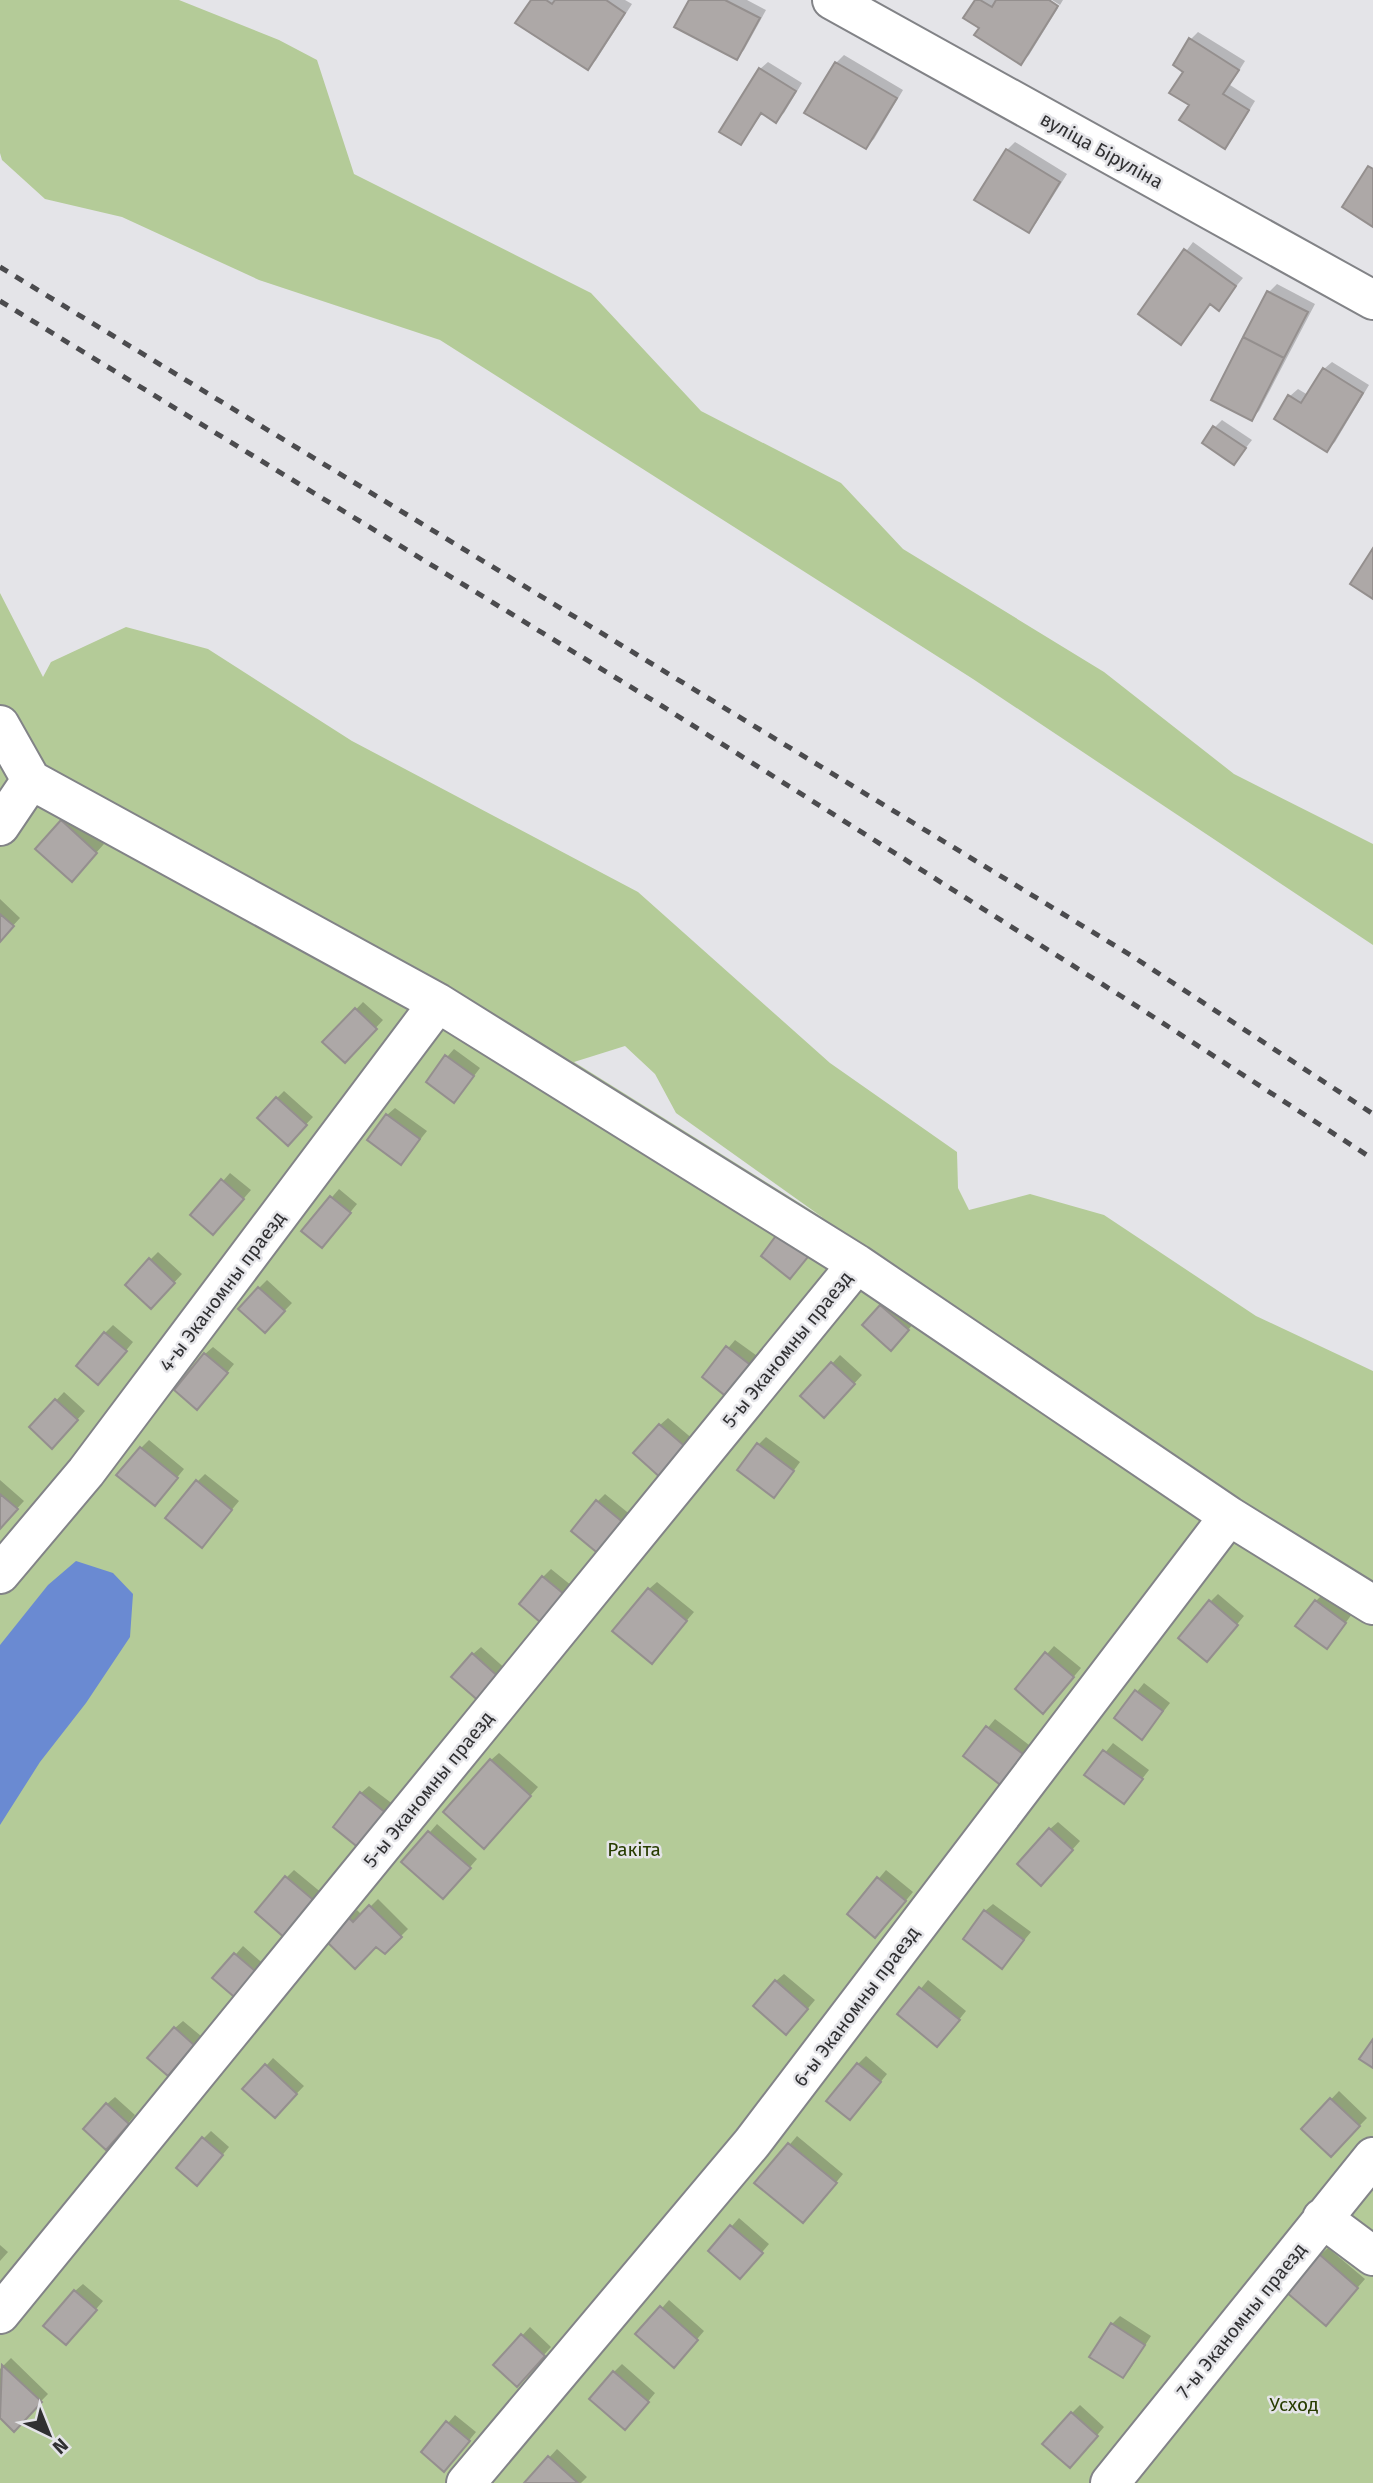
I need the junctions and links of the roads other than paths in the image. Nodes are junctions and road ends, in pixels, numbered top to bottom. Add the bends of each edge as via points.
1 (832, 0) edge
2 (1373, 300) edge
3 (0, 725) edge
4 (31, 780) junction
5 (0, 826) edge
6 (438, 1003) junction
7 (857, 1264) junction
8 (1229, 1516) junction
9 (0, 1574) edge
10 (1373, 1605) edge
11 (1373, 2157) edge
12 (1322, 2218) junction
13 (1373, 2256) edge
14 (0, 2314) edge
15 (466, 2483) edge
16 (1110, 2483) edge

1 - 2 street, вуліца Біруліна
3 - 4 street
4 - 5 street
4 - 6 street
6 - 7 street
6 - 9 street, 4-ы Эканомны праезд via 86,1472
7 - 8 street
7 - 14 street, 5-ы Эканомны праезд
8 - 10 street
8 - 15 street, 6-ы Эканомны праезд via 752,2143
11 - 12 street, 7-ы Эканомны праезд
12 - 13 street
12 - 16 street, 7-ы Эканомны праезд

